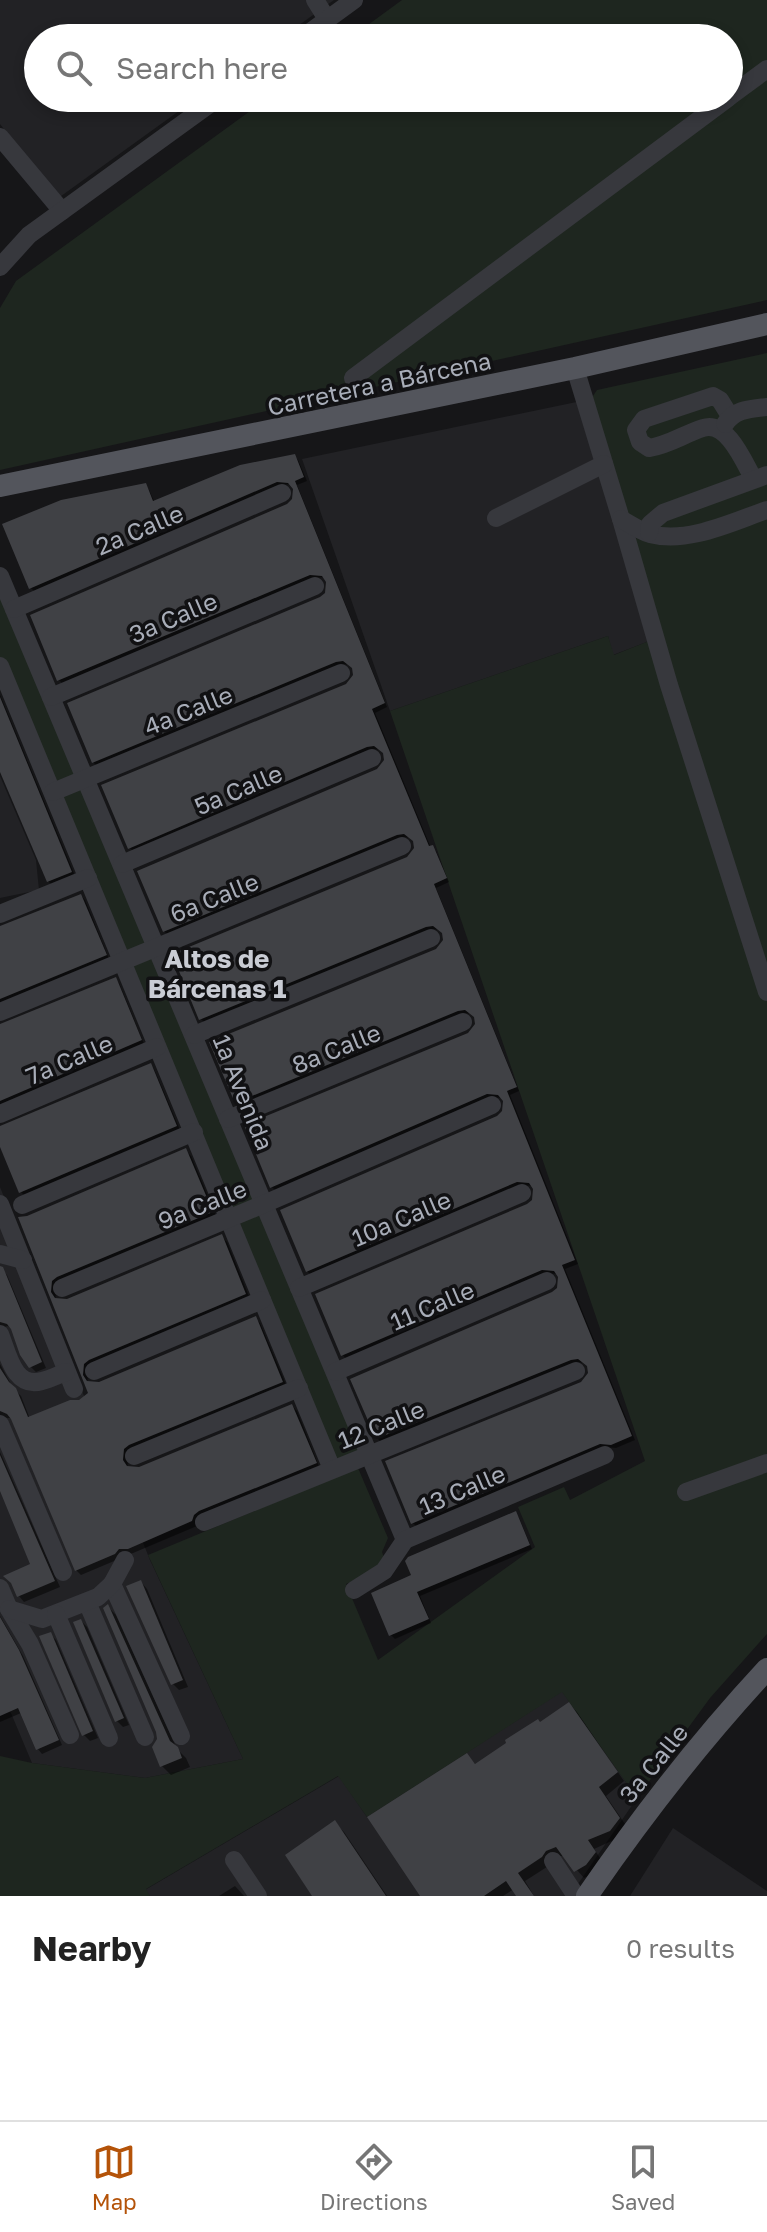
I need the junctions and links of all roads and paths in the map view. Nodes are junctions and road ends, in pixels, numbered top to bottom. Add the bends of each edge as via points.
1 (315, 0) edge
2 (354, 0) edge
3 (327, 19) junction
4 (320, 24) edge
5 (767, 69) edge
6 (743, 87) edge
7 (199, 112) edge
8 (710, 112) edge
9 (0, 137) edge
10 (62, 211) junction
11 (0, 267) edge
12 (767, 324) edge
13 (575, 368) junction
14 (353, 378) dead end
15 (767, 407) edge
16 (604, 464) junction
17 (760, 476) edge
18 (0, 486) edge
19 (282, 493) dead end
20 (767, 510) edge
21 (496, 518) dead end
22 (621, 519) junction
23 (649, 533) junction
24 (0, 576) edge
25 (315, 586) dead end
26 (14, 609) junction
27 (0, 666) edge
28 (341, 673) dead end
29 (51, 697) junction
30 (372, 758) dead end
31 (85, 779) junction
32 (53, 792) junction
33 (402, 846) dead end
34 (122, 864) junction
35 (88, 878) junction
36 (0, 914) edge
37 (431, 938) dead end
38 (156, 947) junction
39 (122, 961) junction
40 (767, 992) edge
41 (0, 1012) edge
42 (463, 1022) dead end
43 (194, 1035) junction
44 (157, 1047) junction
45 (492, 1105) dead end
46 (0, 1114) edge
47 (228, 1119) junction
48 (194, 1132) junction
49 (522, 1193) dead end
50 (0, 1204) edge
51 (264, 1204) junction
52 (22, 1205) dead end
53 (229, 1218) junction
54 (0, 1254) edge
55 (23, 1260) junction
56 (547, 1281) dead end
57 (62, 1288) dead end
58 (299, 1288) junction
59 (262, 1300) junction
60 (0, 1334) edge
61 (94, 1371) dead end
62 (576, 1371) dead end
63 (335, 1372) junction
64 (299, 1388) junction
65 (1, 1429) edge
66 (369, 1455) junction
67 (605, 1455) dead end
68 (134, 1456) dead end
69 (767, 1463) edge
70 (332, 1469) junction
71 (686, 1492) dead end
72 (204, 1522) dead end
73 (405, 1540) junction
74 (125, 1560) dead end
75 (63, 1572) dead end
76 (112, 1584) junction
77 (0, 1588) edge
78 (354, 1590) dead end
79 (87, 1602) junction
80 (9, 1609) junction
81 (56, 1614) junction
82 (767, 1669) edge
83 (70, 1735) dead end
84 (181, 1736) dead end
85 (145, 1737) dead end
86 (109, 1738) dead end
87 (234, 1860) dead end
88 (553, 1861) dead end
89 (588, 1895) edge
90 (258, 1896) edge

1 - 3 street
2 - 3 street
3 - 4 street
5 - 6 street
7 - 10 street
8 - 14 street
9 - 10 street
10 - 11 street via 29,235
12 - 13 main road, Carretera a Bárcena
13 - 16 street
13 - 18 main road, Carretera a Bárcena
15 - 17 street via 745,409 726,423 731,440
16 - 21 street
16 - 22 street
17 - 23 street via 663,513 650,524
19 - 26 street, 2a Calle
20 - 23 street via 703,532
22 - 23 street
22 - 40 street
24 - 26 street, 1a Avenida
25 - 29 street, 3a Calle
26 - 29 street, 1a Avenida
27 - 32 street
28 - 31 street, 4a Calle
29 - 31 street, 1a Avenida
30 - 34 street, 5a Calle
31 - 32 street, 4a Calle
31 - 34 street, 1a Avenida
32 - 35 street
33 - 38 street, 6a Calle
34 - 38 street, 1a Avenida
35 - 36 street
35 - 39 street
37 - 43 street
38 - 39 street, 6a Calle
38 - 43 street, 1a Avenida
39 - 41 street, 6a Calle
39 - 44 street
42 - 47 street, 8a Calle
43 - 47 street, 1a Avenida
44 - 46 street, 7a Calle
44 - 48 street
45 - 51 street, 9a Calle
47 - 51 street, 1a Avenida
48 - 52 street
48 - 53 street
49 - 58 street, 10a Calle
50 - 55 street
51 - 53 street, 9a Calle
51 - 58 street, 1a Avenida
53 - 57 street, 9a Calle
53 - 59 street
54 - 55 street
55 - 60 street via 70,1380 20,1378
56 - 63 street, 11 Calle
58 - 63 street, 1a Avenida
59 - 61 street
59 - 64 street
62 - 66 street, 12 Calle
63 - 66 street, 1a Avenida
64 - 68 street
64 - 70 street
65 - 75 street
66 - 70 street, 12 Calle
66 - 73 street, 1a Avenida
67 - 73 street, 13 Calle
69 - 71 street
70 - 72 street, 12 Calle
73 - 78 street, 13 Calle via 384,1571
74 - 76 street
76 - 79 street
76 - 84 street
77 - 80 street
79 - 81 street
79 - 85 street
80 - 81 street via 38,1619
80 - 83 street
81 - 86 street
82 - 89 main road, 3a Calle via 697,1749
87 - 90 street
88 - 89 street

